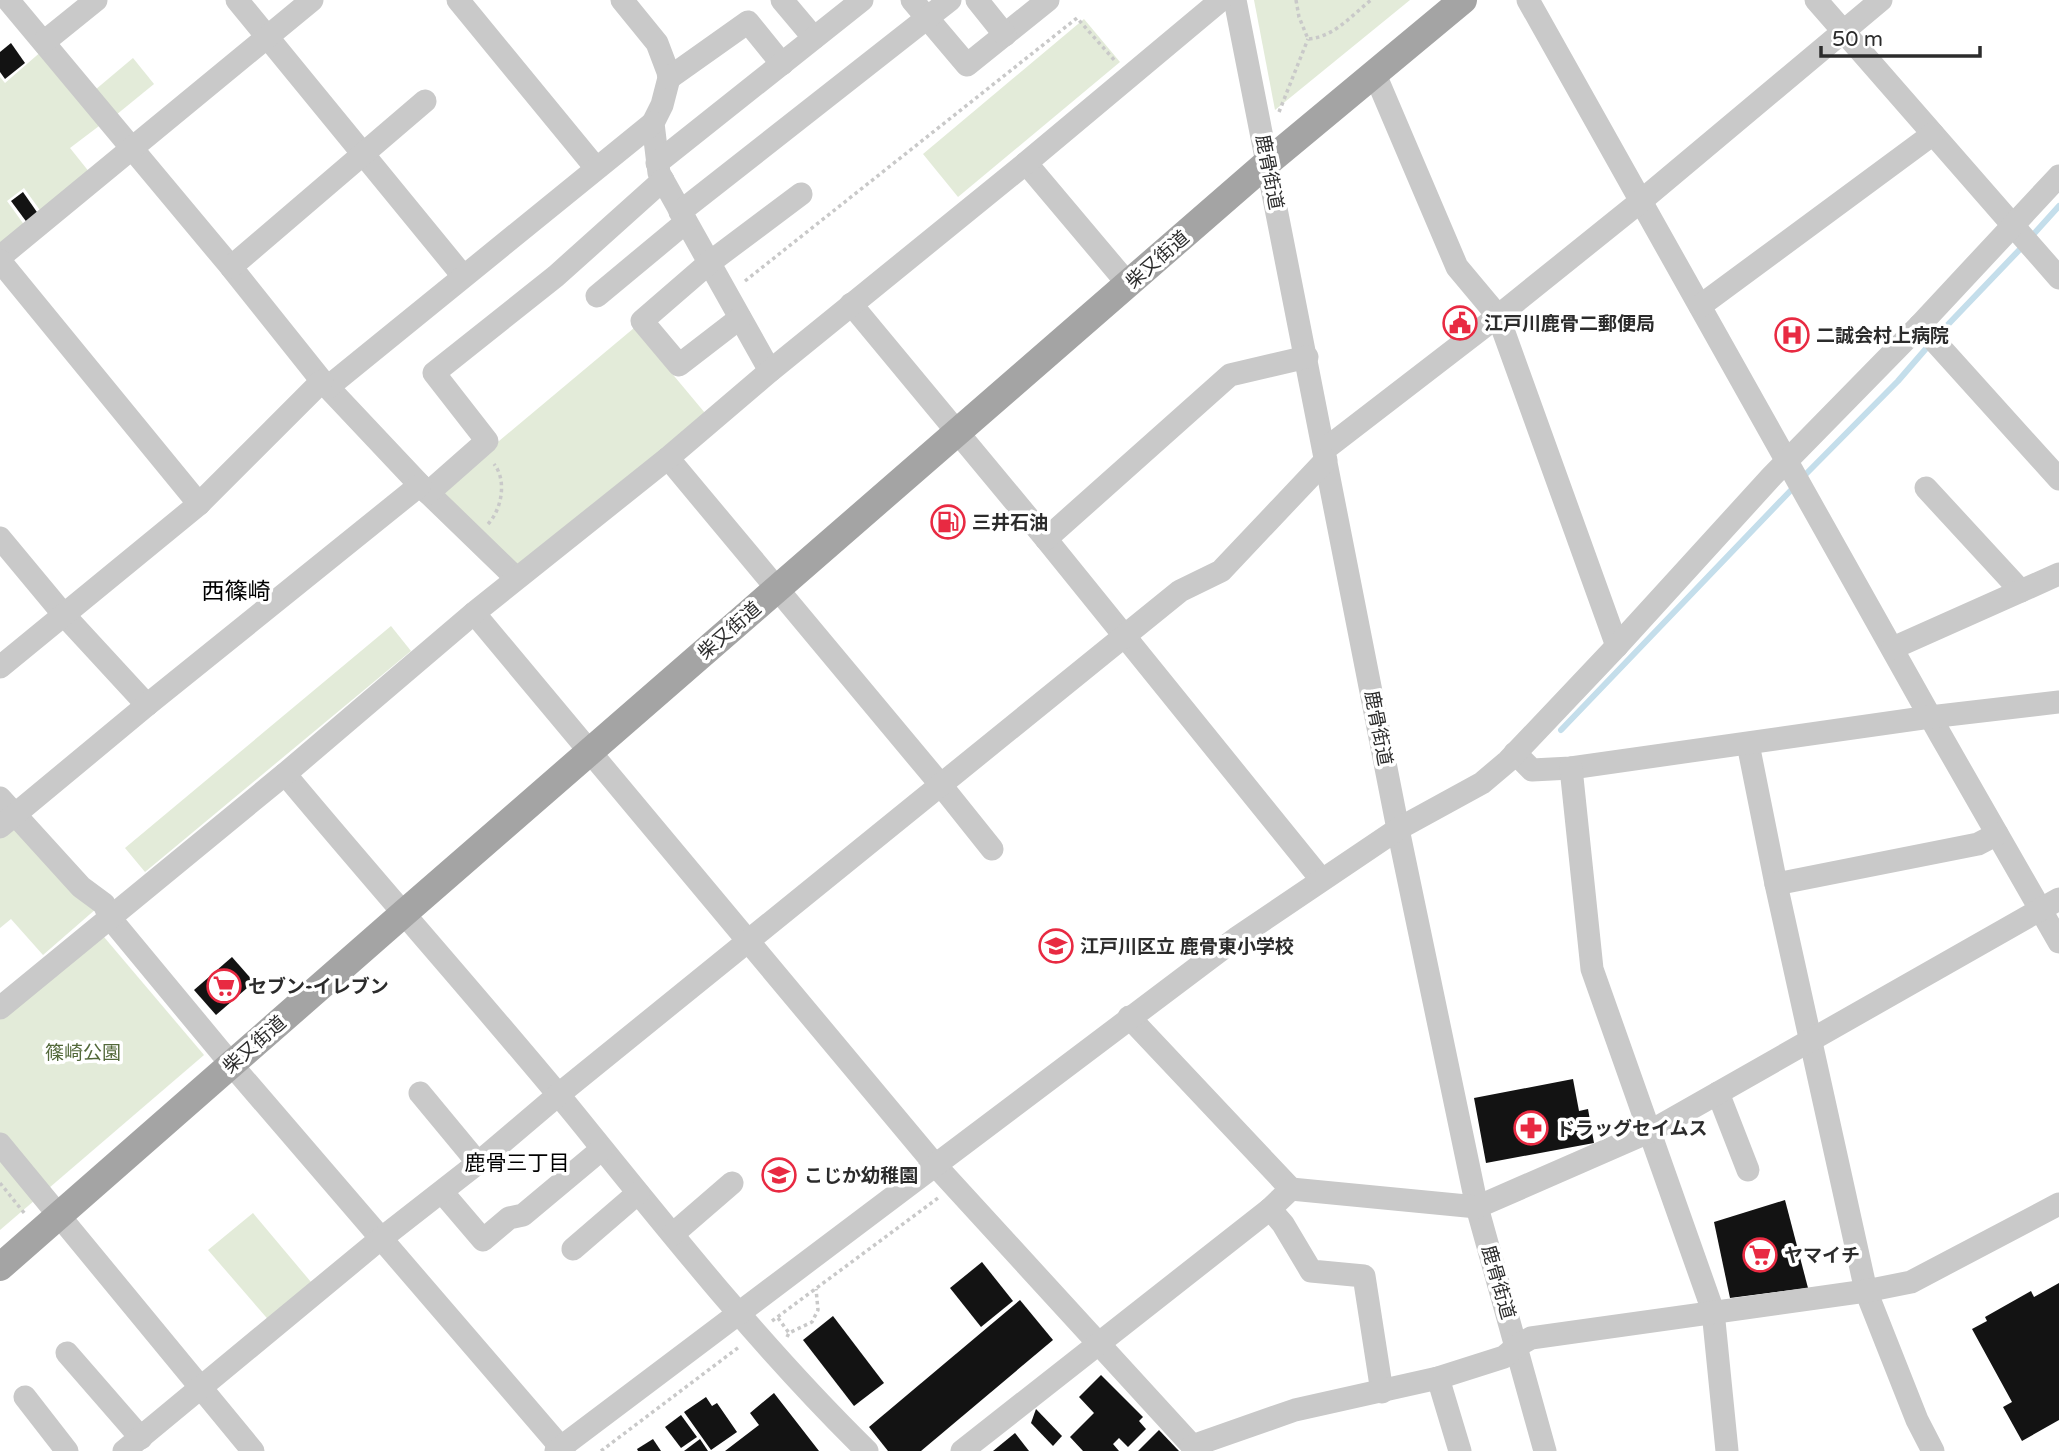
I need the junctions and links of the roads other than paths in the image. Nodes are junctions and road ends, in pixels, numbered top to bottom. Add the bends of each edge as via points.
1 (8, 0) edge
2 (96, 0) edge
3 (237, 0) edge
4 (312, 0) edge
5 (458, 0) edge
6 (862, 0) edge
7 (950, 0) edge
8 (977, 0) edge
9 (1048, 0) edge
10 (1222, 0) edge
11 (1235, 0) edge
12 (1463, 0) edge
13 (1528, 0) edge
14 (1816, 0) edge
15 (1881, 0) edge
16 (784, 1) edge
17 (635, 4) edge
18 (919, 9) edge
19 (1843, 32) junction
20 (1005, 35) junction
21 (267, 37) junction
22 (814, 38) junction
23 (44, 42) junction
24 (782, 64) junction
25 (1374, 72) junction
26 (669, 78) junction
27 (425, 101) dead end
28 (653, 123) junction
29 (1933, 134) junction
30 (132, 148) junction
31 (364, 155) junction
32 (1268, 162) junction
33 (1026, 163) junction
34 (596, 168) junction
35 (660, 171) junction
36 (2059, 176) edge
37 (800, 194) dead end
38 (1641, 201) junction
39 (683, 217) junction
40 (2011, 225) junction
41 (0, 259) edge
42 (709, 263) junction
43 (231, 267) junction
44 (463, 276) junction
45 (2059, 278) edge
46 (1128, 284) junction
47 (597, 296) dead end
48 (851, 304) junction
49 (1700, 306) junction
50 (1498, 316) junction
51 (740, 318) junction
52 (1920, 325) junction
53 (1307, 357) junction
54 (769, 372) junction
55 (325, 384) junction
56 (957, 433) junction
57 (1325, 455) junction
58 (668, 458) junction
59 (1787, 462) junction
60 (2059, 479) edge
61 (1926, 488) dead end
62 (424, 489) junction
63 (199, 504) junction
64 (0, 538) edge
65 (1046, 539) junction
66 (2059, 573) edge
67 (516, 579) junction
68 (776, 589) junction
69 (2021, 591) junction
70 (474, 613) junction
71 (64, 615) junction
72 (1124, 636) junction
73 (1617, 646) junction
74 (1893, 648) junction
75 (0, 667) edge
76 (2059, 702) edge
77 (147, 705) junction
78 (1930, 717) junction
79 (1748, 744) junction
80 (589, 752) junction
81 (1515, 753) junction
82 (1571, 768) junction
83 (285, 774) junction
84 (940, 784) junction
85 (5, 813) edge
86 (1398, 829) junction
87 (1997, 834) junction
88 (992, 849) dead end
89 (1321, 880) junction
90 (1776, 884) junction
91 (2050, 905) edge
92 (402, 914) junction
93 (110, 918) junction
94 (746, 942) junction
95 (2059, 942) edge
96 (0, 1008) edge
97 (1129, 1017) junction
98 (1811, 1040) junction
99 (231, 1064) junction
100 (420, 1093) dead end
101 (1718, 1093) junction
102 (558, 1095) junction
103 (1651, 1130) junction
104 (0, 1144) edge
105 (602, 1149) junction
106 (478, 1163) junction
107 (936, 1166) junction
108 (1748, 1170) dead end
109 (732, 1183) dead end
110 (1291, 1189) junction
111 (442, 1192) junction
112 (638, 1193) junction
113 (2059, 1204) edge
114 (1477, 1207) junction
115 (1270, 1209) junction
116 (59, 1216) junction
117 (673, 1234) junction
118 (382, 1238) junction
119 (573, 1249) dead end
120 (0, 1267) edge
121 (1866, 1291) junction
122 (1713, 1311) junction
123 (738, 1313) junction
124 (1096, 1344) junction
125 (1517, 1346) junction
126 (67, 1353) dead end
127 (1438, 1378) junction
128 (201, 1389) junction
129 (1382, 1392) junction
130 (25, 1397) dead end
131 (134, 1446) edge
132 (1194, 1449) edge
133 (561, 1450) edge
134 (67, 1451) edge
135 (253, 1451) edge
136 (867, 1451) edge
137 (962, 1451) edge
138 (1460, 1451) edge
139 (1545, 1451) edge
140 (1727, 1451) edge
141 (1933, 1451) edge

1 - 23 street
2 - 23 street
3 - 21 street
4 - 21 street
5 - 34 street
6 - 22 street
7 - 18 street
8 - 20 street
9 - 20 street
10 - 33 street
11 - 32 street, 鹿骨街道
12 - 25 main road, 柴又街道
13 - 38 street
14 - 19 street
15 - 19 street
16 - 22 street
17 - 26 street via 657,43
18 - 20 street via 967,65
18 - 39 street
19 - 29 street
19 - 38 street
21 - 30 street
21 - 31 street
22 - 24 street
23 - 30 street
24 - 26 street via 748,22
24 - 35 street
25 - 32 main road, 柴又街道
25 - 50 street via 1457,267
26 - 28 street via 663,106
27 - 31 street
28 - 34 street
28 - 35 street
29 - 40 street
29 - 49 street
30 - 41 street
30 - 43 street
31 - 43 street
31 - 44 street
32 - 46 main road, 柴又街道
32 - 53 street, 鹿骨街道
33 - 46 street
33 - 48 street
34 - 44 street
35 - 39 street
35 - 62 street via 556,276 434,373 487,441
36 - 40 street
37 - 42 street
38 - 49 street
38 - 50 street
39 - 42 street
39 - 47 street
40 - 45 street
40 - 52 street
41 - 63 street
42 - 51 street
42 - 51 street via 642,321 679,365
43 - 55 street
44 - 55 street
46 - 56 main road, 柴又街道
48 - 54 street
48 - 56 street
49 - 59 street
50 - 57 street
50 - 73 street
51 - 54 street
52 - 59 street
52 - 60 street
53 - 57 street, 鹿骨街道
53 - 65 street via 1230,375
54 - 58 street
55 - 62 street
55 - 63 street
56 - 65 street
56 - 68 main road, 柴又街道
57 - 72 street via 1221,571 1180,591
57 - 86 street, 鹿骨街道
58 - 67 street
58 - 68 street
59 - 73 street
59 - 74 street
61 - 69 street
62 - 67 street
62 - 77 street
63 - 71 street
64 - 71 street
65 - 72 street
66 - 69 street
67 - 70 street
68 - 80 main road, 柴又街道
68 - 84 street
69 - 74 street
70 - 80 street
70 - 83 street
71 - 75 street
71 - 77 street
72 - 84 street
72 - 89 street
73 - 81 street
74 - 78 street
76 - 78 street
77 - 85 street
78 - 79 street
78 - 87 street
79 - 82 street
79 - 90 street
80 - 92 main road, 柴又街道
80 - 94 street
81 - 82 street via 1532,771
81 - 86 street via 1482,783
82 - 103 street via 1592,969
83 - 92 street
83 - 93 street
84 - 88 street
84 - 94 street
85 - 93 street via 104,904
86 - 89 street
86 - 114 street, 鹿骨街道
87 - 90 street via 1978,844
87 - 91 street
89 - 97 street
90 - 98 street
91 - 95 street
91 - 98 street
92 - 99 main road, 柴又街道
92 - 102 street
93 - 96 street
93 - 99 street
94 - 102 street
94 - 107 street
97 - 107 street
97 - 110 street
98 - 101 street
98 - 121 street
99 - 116 main road, 柴又街道
99 - 118 street
100 - 106 street
101 - 103 street
101 - 108 street
102 - 105 street
102 - 106 street
103 - 114 street
103 - 122 street
104 - 116 street
105 - 111 street via 523,1215 509,1218 483,1240
105 - 112 street
106 - 111 street
107 - 123 street
107 - 124 street
109 - 117 street
110 - 114 street
110 - 115 street
111 - 118 street
112 - 117 street
112 - 119 street
113 - 121 street via 1911,1282
114 - 125 street, 鹿骨街道
115 - 124 street
115 - 129 street via 1311,1271 1364,1276
116 - 120 main road, 柴又街道
116 - 128 street
117 - 123 street
118 - 128 street
118 - 133 street
121 - 122 street
121 - 141 street
122 - 125 street via 1531,1338
122 - 140 street
123 - 133 street
123 - 136 street
124 - 132 street
124 - 137 street
125 - 127 street via 1504,1357
125 - 139 street, 鹿骨街道
126 - 131 street
127 - 129 street
127 - 138 street
128 - 131 street
128 - 135 street
129 - 132 street via 1295,1410
130 - 134 street

